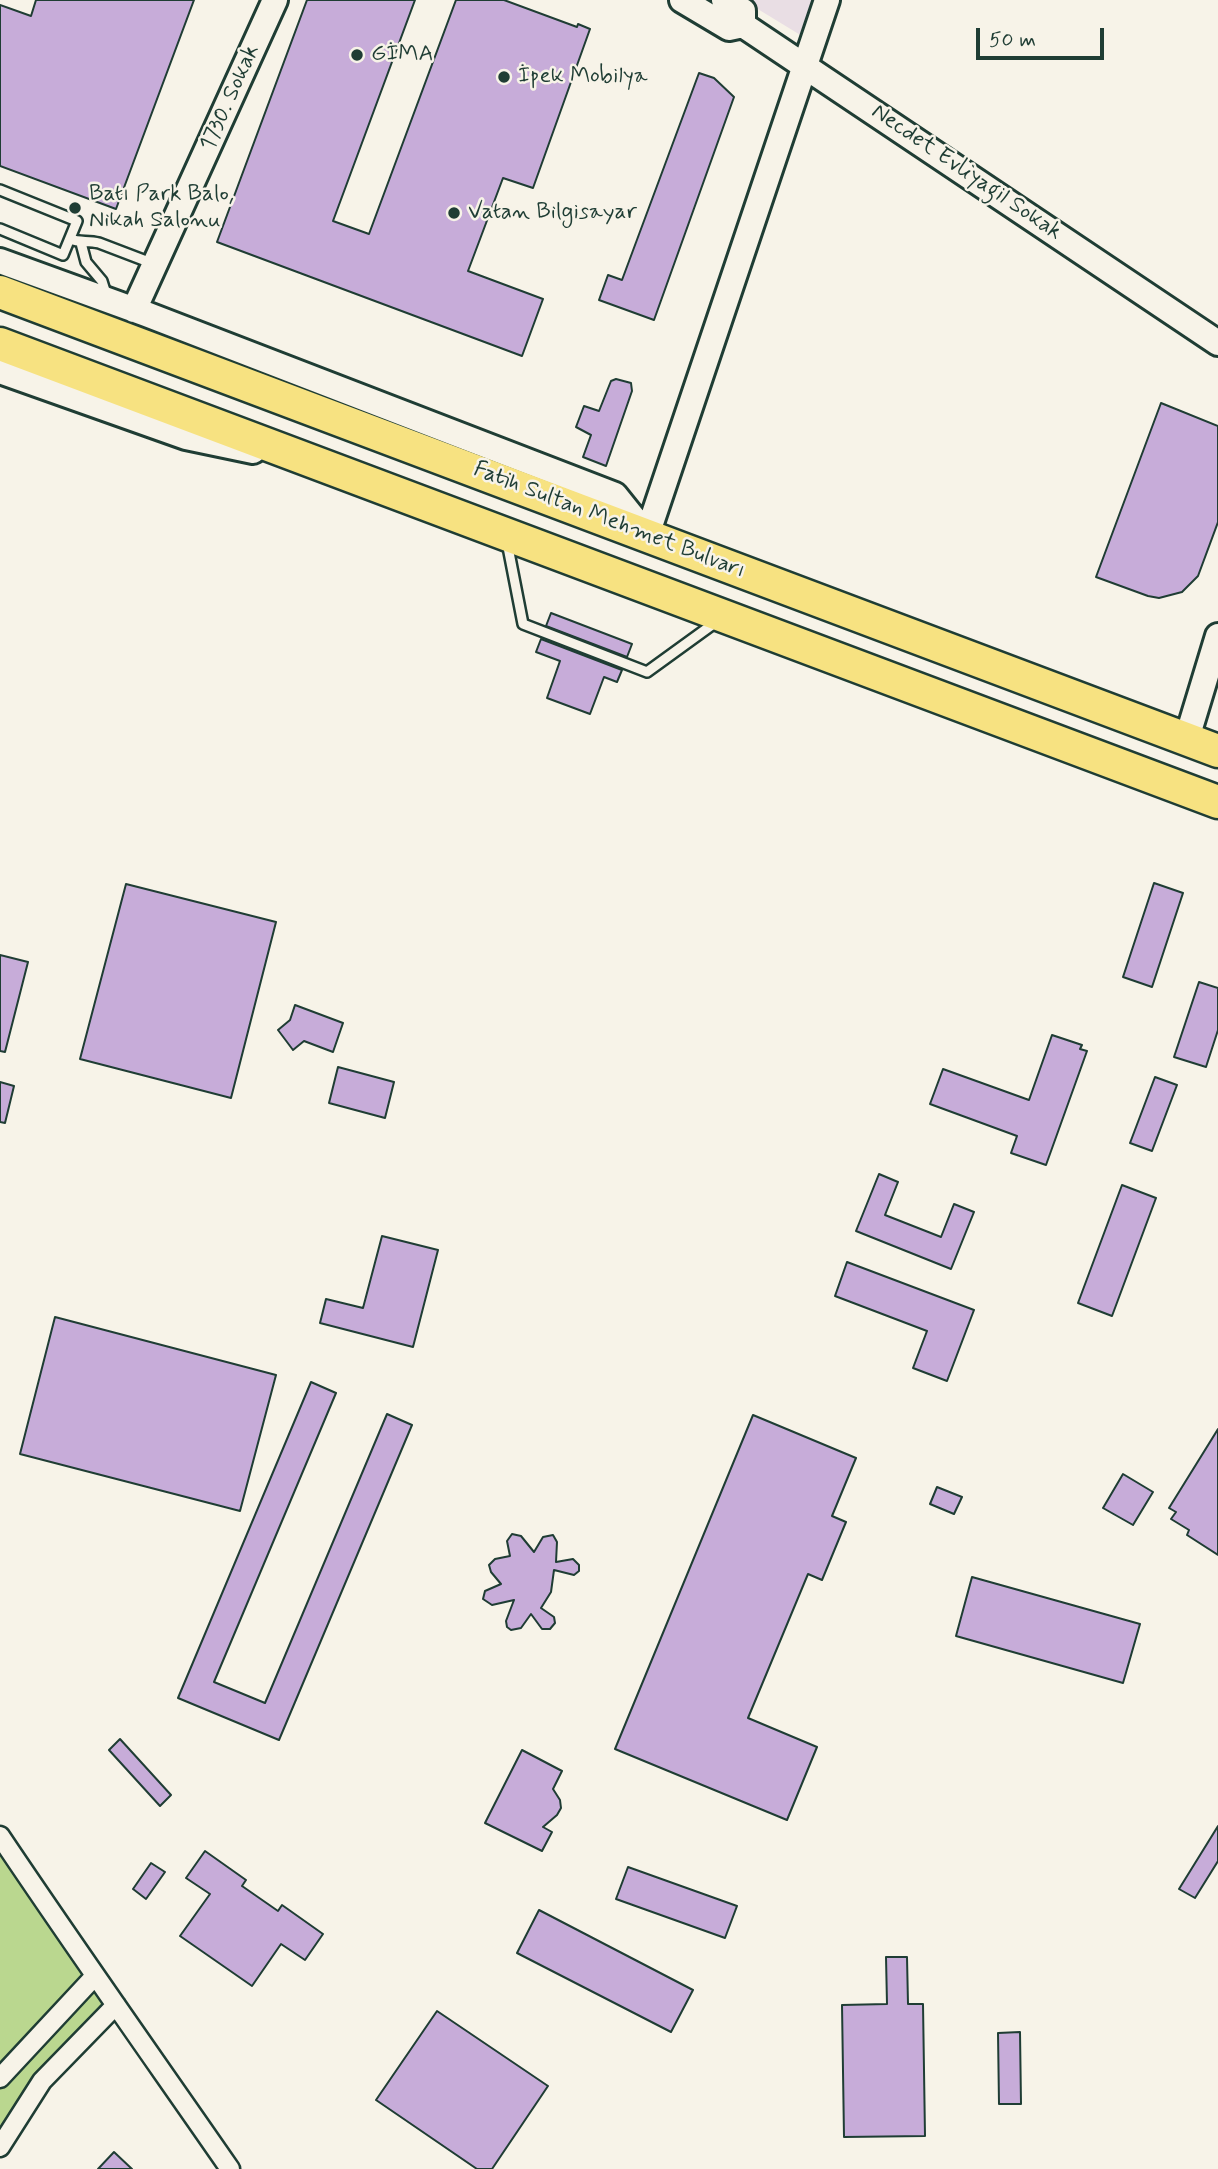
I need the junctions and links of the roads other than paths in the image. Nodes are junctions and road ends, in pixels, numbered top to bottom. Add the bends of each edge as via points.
1 (275, 0) edge
2 (682, 0) edge
3 (724, 0) edge
4 (827, 0) edge
5 (743, 25) junction
6 (805, 65) junction
7 (0, 190) edge
8 (0, 229) edge
9 (70, 239) junction
10 (81, 243) junction
11 (0, 263) edge
12 (155, 264) junction
13 (0, 292) edge
14 (134, 310) junction
15 (99, 313) junction
16 (1218, 342) edge
17 (0, 344) edge
18 (0, 371) edge
19 (325, 466) junction
20 (505, 534) junction
21 (647, 535) junction
22 (724, 616) junction
23 (1218, 636) edge
24 (1187, 738) junction
25 (1218, 751) edge
26 (1218, 802) edge
27 (0, 1836) edge
28 (94, 1977) junction
29 (116, 2005) junction
30 (0, 2078) edge
31 (0, 2147) edge
32 (230, 2169) edge

1 - 12 street, 1730. Sokak
2 - 5 street via 729,28
3 - 5 street, Necdet Evliyagil Sokak via 743,11
4 - 6 street
5 - 6 street, Necdet Evliyagil Sokak
6 - 16 street, Necdet Evliyagil Sokak
6 - 21 street
7 - 9 lane via 77,221
8 - 9 lane via 63,255
9 - 10 lane
10 - 12 lane via 99,243
10 - 15 lane via 86,262 105,287
11 - 15 street
12 - 14 street, 1730. Sokak
13 - 15 highway, Fatih Sultan Mehmet Bulvarı
14 - 15 street
14 - 21 street via 615,495
15 - 21 highway, Fatih Sultan Mehmet Bulvarı
17 - 19 highway, Fatih Sultan Mehmet Bulvarı
18 - 19 street via 186,436
19 - 20 highway, Fatih Sultan Mehmet Bulvarı
20 - 22 highway, Fatih Sultan Mehmet Bulvarı
20 - 22 lane via 523,624 646,672
21 - 24 highway, Fatih Sultan Mehmet Bulvarı
22 - 26 highway, Fatih Sultan Mehmet Bulvarı
23 - 24 street
24 - 25 highway, Fatih Sultan Mehmet Bulvarı
27 - 28 street
28 - 29 street
28 - 30 street
29 - 31 street via 42,2081
29 - 32 street

